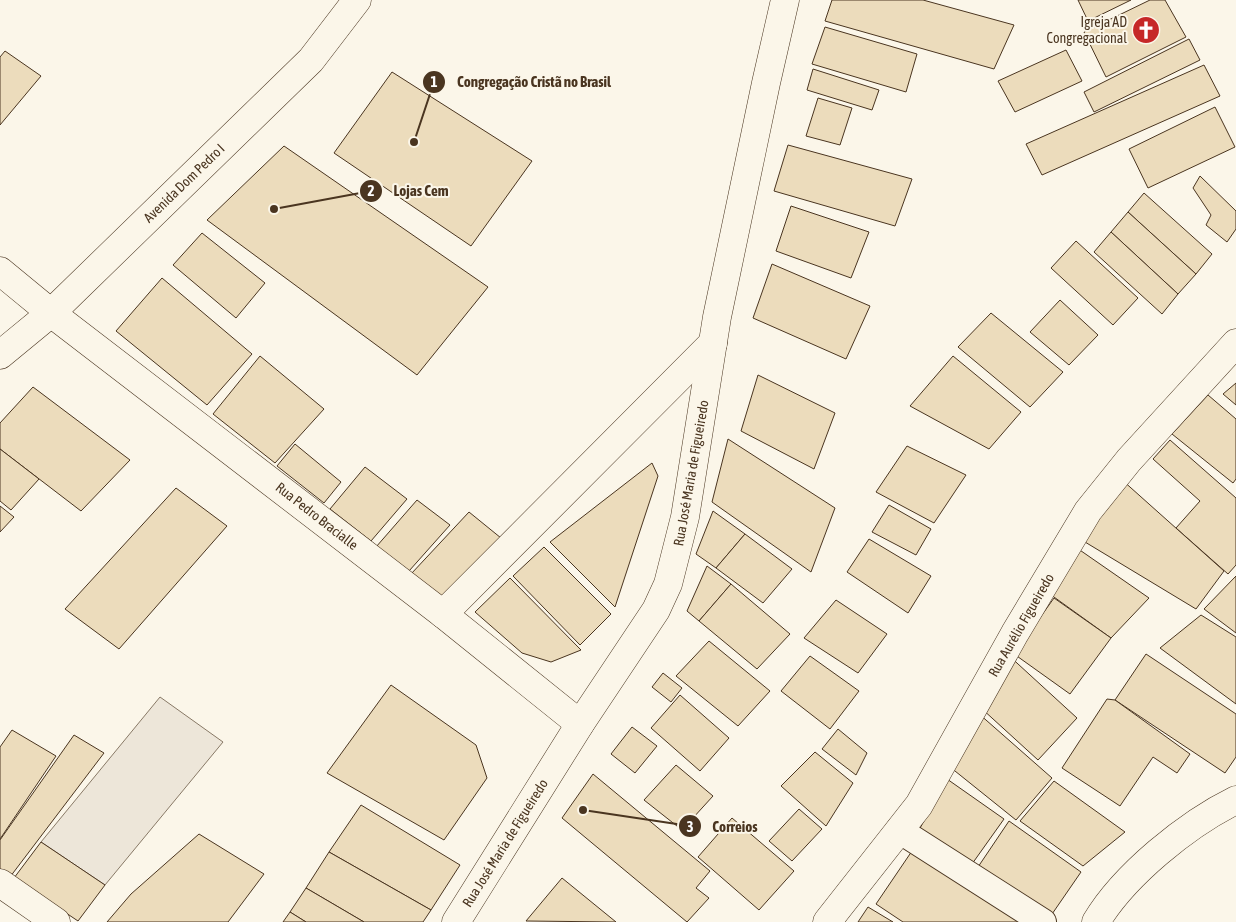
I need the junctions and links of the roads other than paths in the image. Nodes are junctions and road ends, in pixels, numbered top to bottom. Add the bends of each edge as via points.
1 (358, 0) edge
2 (786, 0) edge
3 (0, 271) edge
4 (51, 313) junction
5 (713, 344) junction
6 (1236, 344) edge
7 (0, 355) edge
8 (443, 614) junction
9 (580, 724) junction
10 (1236, 800) edge
11 (899, 830) junction
12 (0, 883) edge
13 (56, 922) edge
14 (456, 922) edge
15 (827, 922) edge
16 (1043, 922) edge
17 (1096, 922) edge

1 - 4 street, Avenida Dom Pedro I via 311,60
2 - 5 street, Rua José Maria de Figueiredo
3 - 4 street, Rua Pedro Bracialle
4 - 7 street, Avenida Dom Pedro I
4 - 8 street, Rua Pedro Bracialle
5 - 8 street
5 - 9 street, Rua José Maria de Figueiredo via 685,517 668,584 656,610
6 - 11 street, Rua Aurélio Figueiredo via 1129,460 1088,511 1014,633 919,805
8 - 9 street, Rua Pedro Bracialle
9 - 14 street, Rua José Maria de Figueiredo
10 - 17 street via 1160,850 1104,909
11 - 15 street, Rua Aurélio Figueiredo
11 - 16 street
12 - 13 street

